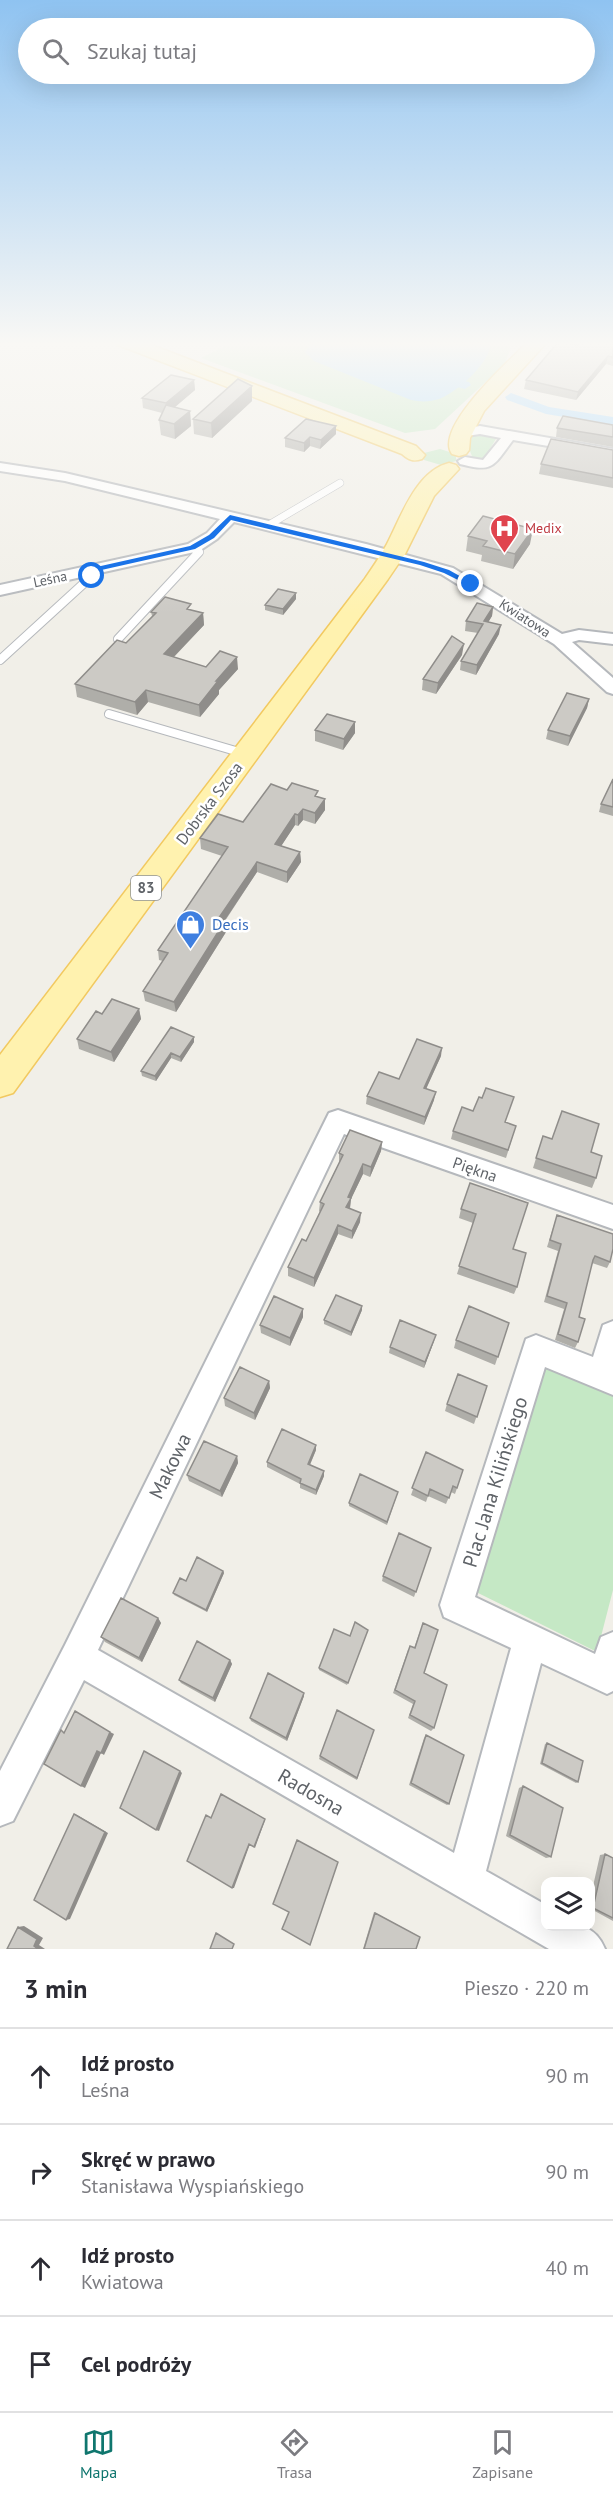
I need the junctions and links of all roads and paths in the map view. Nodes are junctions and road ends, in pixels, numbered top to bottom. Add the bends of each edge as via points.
1 (363, 432) edge
2 (382, 432) edge
3 (457, 432) edge
4 (471, 432) edge
5 (485, 432) edge
6 (509, 436) junction
7 (441, 451) junction
8 (613, 453) edge
9 (0, 467) edge
10 (340, 483) dead end
11 (230, 517) junction
12 (267, 526) junction
13 (193, 548) junction
14 (392, 556) junction
15 (94, 570) junction
16 (0, 590) edge
17 (118, 639) edge
18 (613, 639) edge
19 (560, 640) junction
20 (0, 660) edge
21 (613, 688) edge
22 (109, 714) dead end
23 (246, 754) junction
24 (0, 1082) edge
25 (338, 1121) joint
26 (613, 1217) edge
27 (613, 1335) edge
28 (608, 1377) edge
29 (530, 1640) junction
30 (613, 1648) edge
31 (77, 1657) junction
32 (0, 1808) edge
33 (465, 1881) junction
34 (541, 1923) edge
35 (555, 1931) edge
36 (586, 1949) edge

1 - 7 main road via 397,445
2 - 7 main road
3 - 7 main road, Dobrska Szosa
4 - 7 street
5 - 6 street
6 - 7 street via 488,463 480,465
6 - 8 street
7 - 14 main road, Dobrska Szosa / 83 via 440,474 410,518
9 - 11 street, Kwiatowa via 65,477
10 - 12 lane
11 - 12 street, Kwiatowa
11 - 13 street, Leśna via 212,536
12 - 14 street, Kwiatowa
13 - 15 street, Leśna
13 - 17 lane via 199,552
14 - 19 street, Kwiatowa via 462,578
14 - 23 main road, Dobrska Szosa / 83
15 - 16 street, Leśna
15 - 20 lane
18 - 19 street via 579,635
19 - 21 street, Kwiatowa
22 - 23 lane
23 - 24 main road, Dobrska Szosa / 83
25 - 26 street, Piękna
25 - 31 street, Makowa
27 - 28 street, Plac Jana Kilińskiego
28 - 29 street, Plac Jana Kilińskiego via 536,1348 456,1605
29 - 30 street, Plac Jana Kilińskiego via 606,1677
29 - 33 street
31 - 32 street, Makowa
31 - 33 street, Radosna
33 - 34 street, Radosna
35 - 36 street, Radosna

